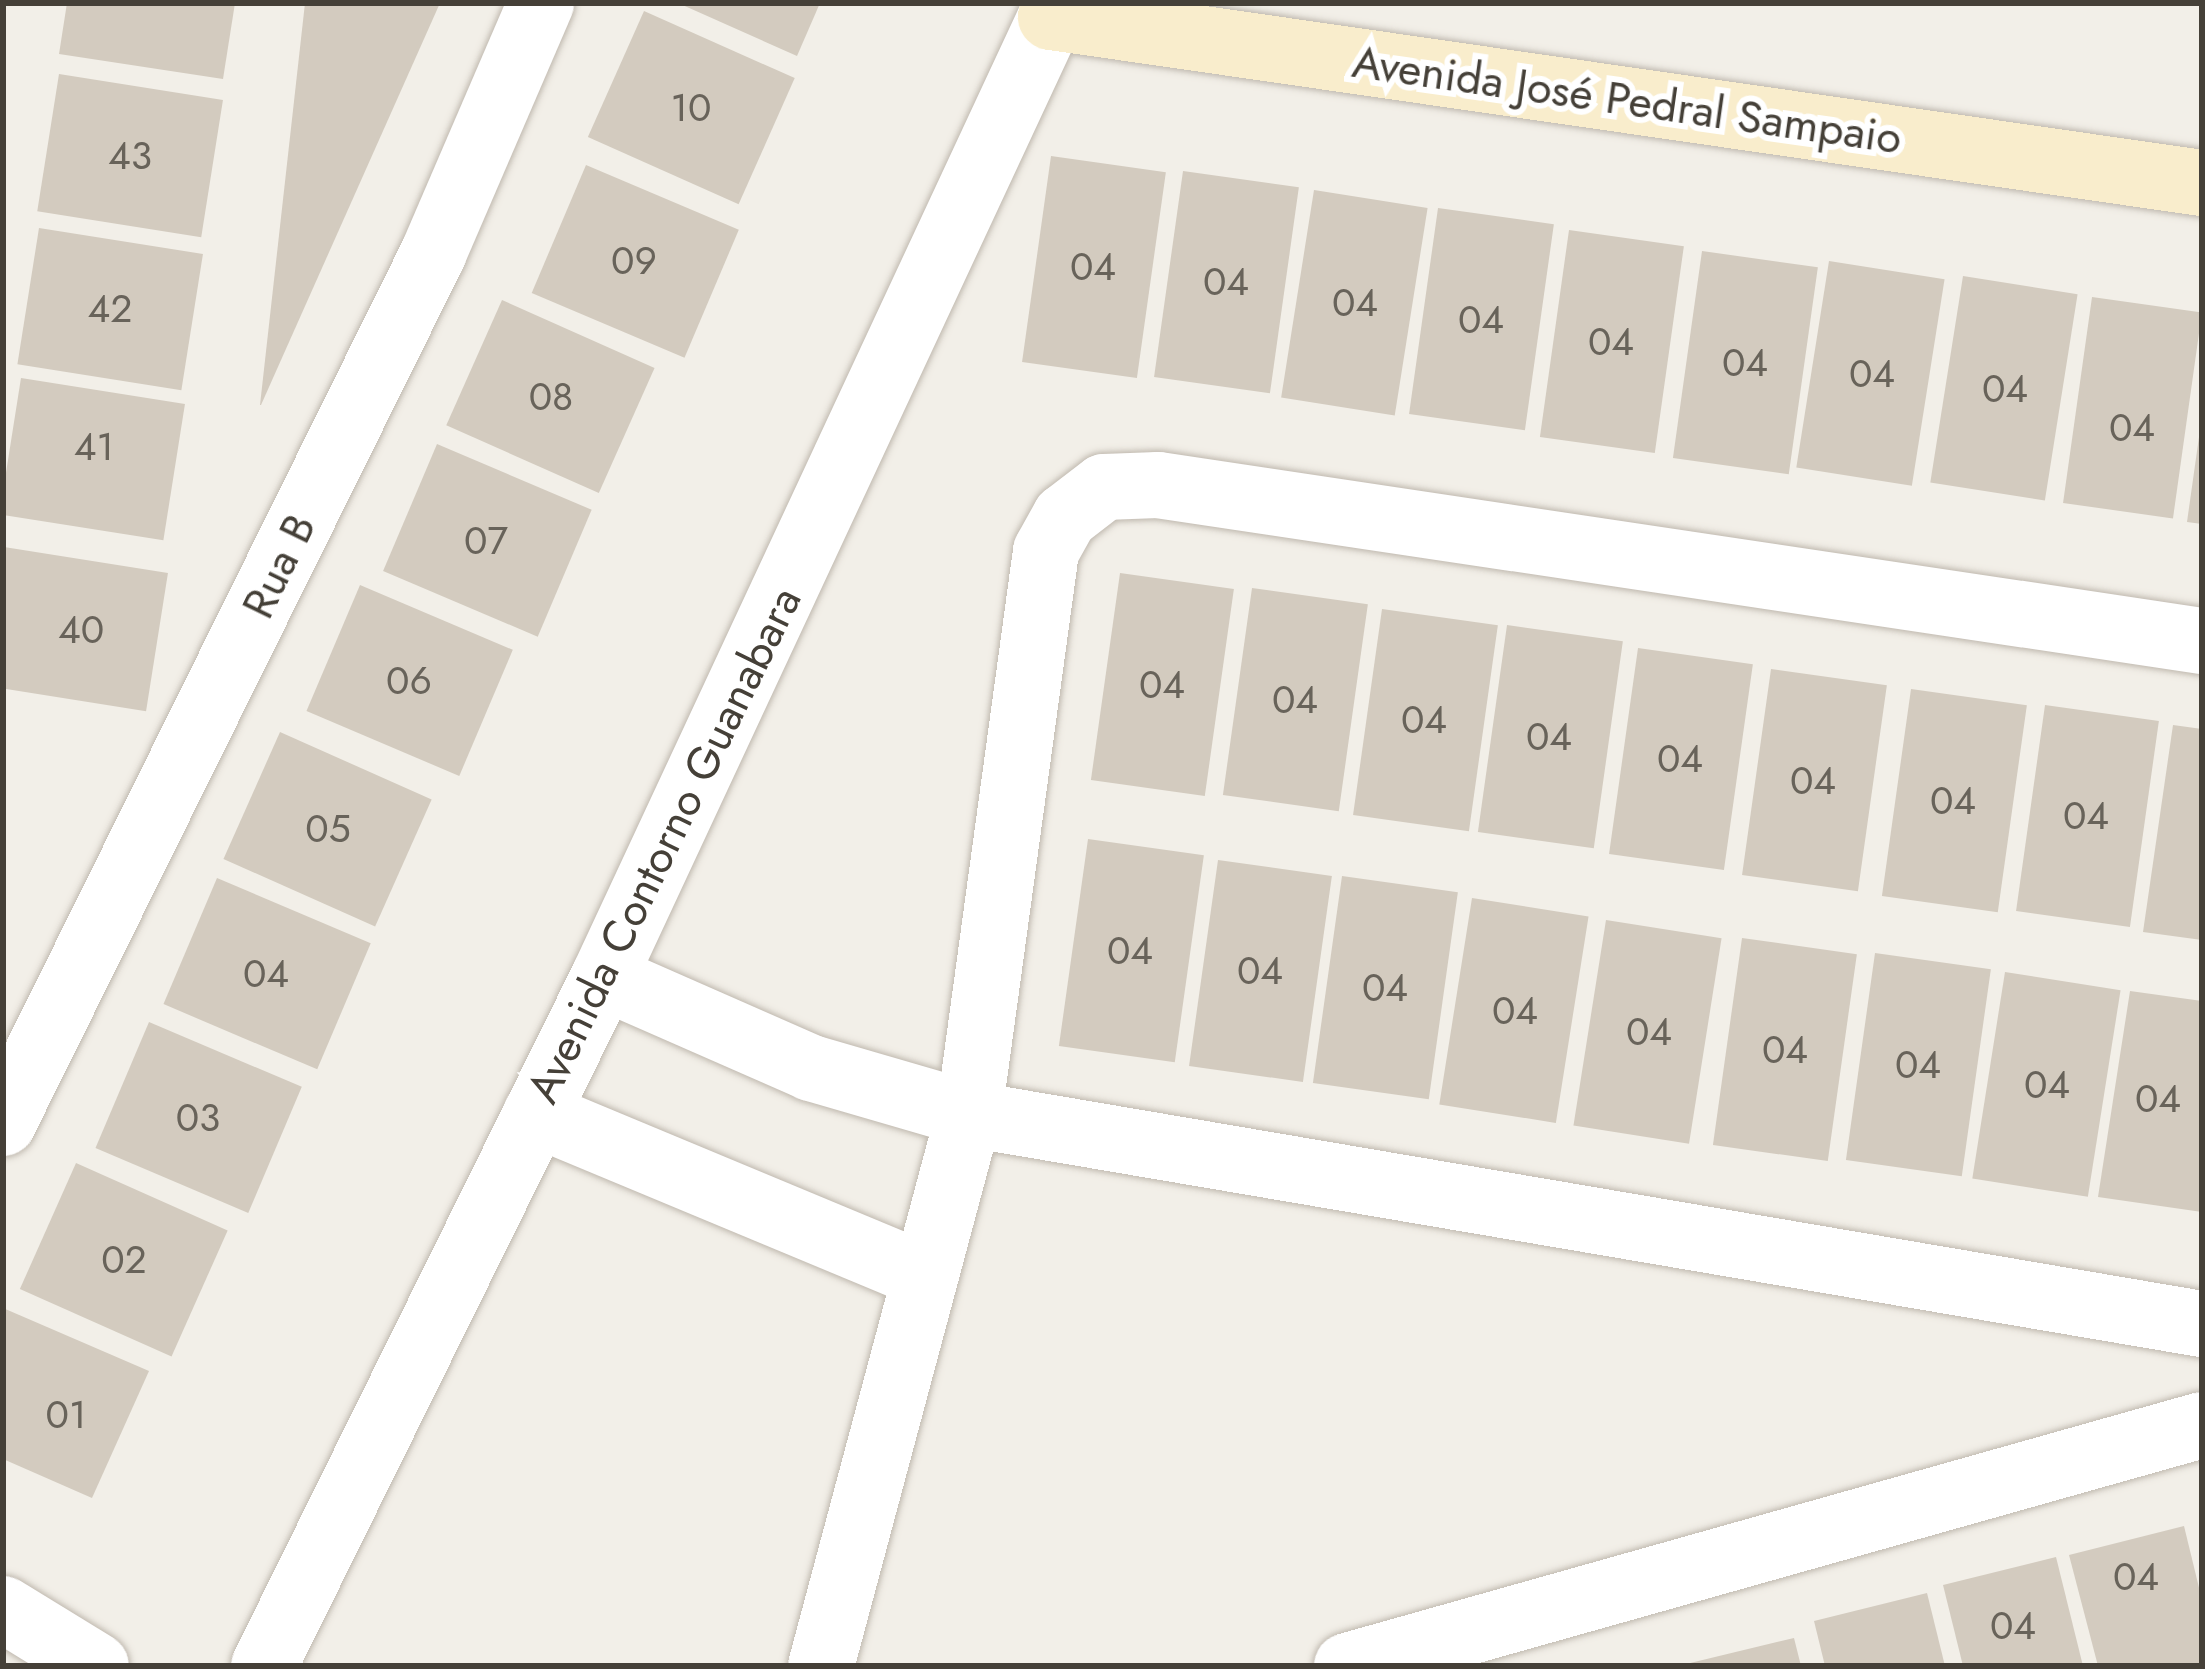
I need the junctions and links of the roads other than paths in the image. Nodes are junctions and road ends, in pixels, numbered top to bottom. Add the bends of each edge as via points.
1 (541, 3) edge
2 (1054, 10) edge
3 (2202, 183) edge
4 (2202, 641) edge
5 (604, 977) junction
6 (536, 1114) junction
7 (969, 1114) junction
8 (3, 1123) edge
9 (920, 1274) junction
10 (2202, 1324) edge
11 (2202, 1425) edge
12 (3, 1610) edge
13 (96, 1666) edge
14 (265, 1666) edge
15 (821, 1666) edge
16 (1347, 1666) edge

1 - 8 street, Rua B via 433,254
2 - 3 main road, Avenida José Pedral Sampaio
2 - 5 street, Avenida Contorno Guanabara
4 - 7 street via 1182,489 1104,487 1065,517 1046,551
5 - 6 street, Avenida Contorno Guanabara
5 - 7 street via 811,1068
6 - 9 street
6 - 14 street, Avenida Contorno Guanabara
7 - 9 street
7 - 10 street
9 - 15 street
11 - 16 street
12 - 13 street

